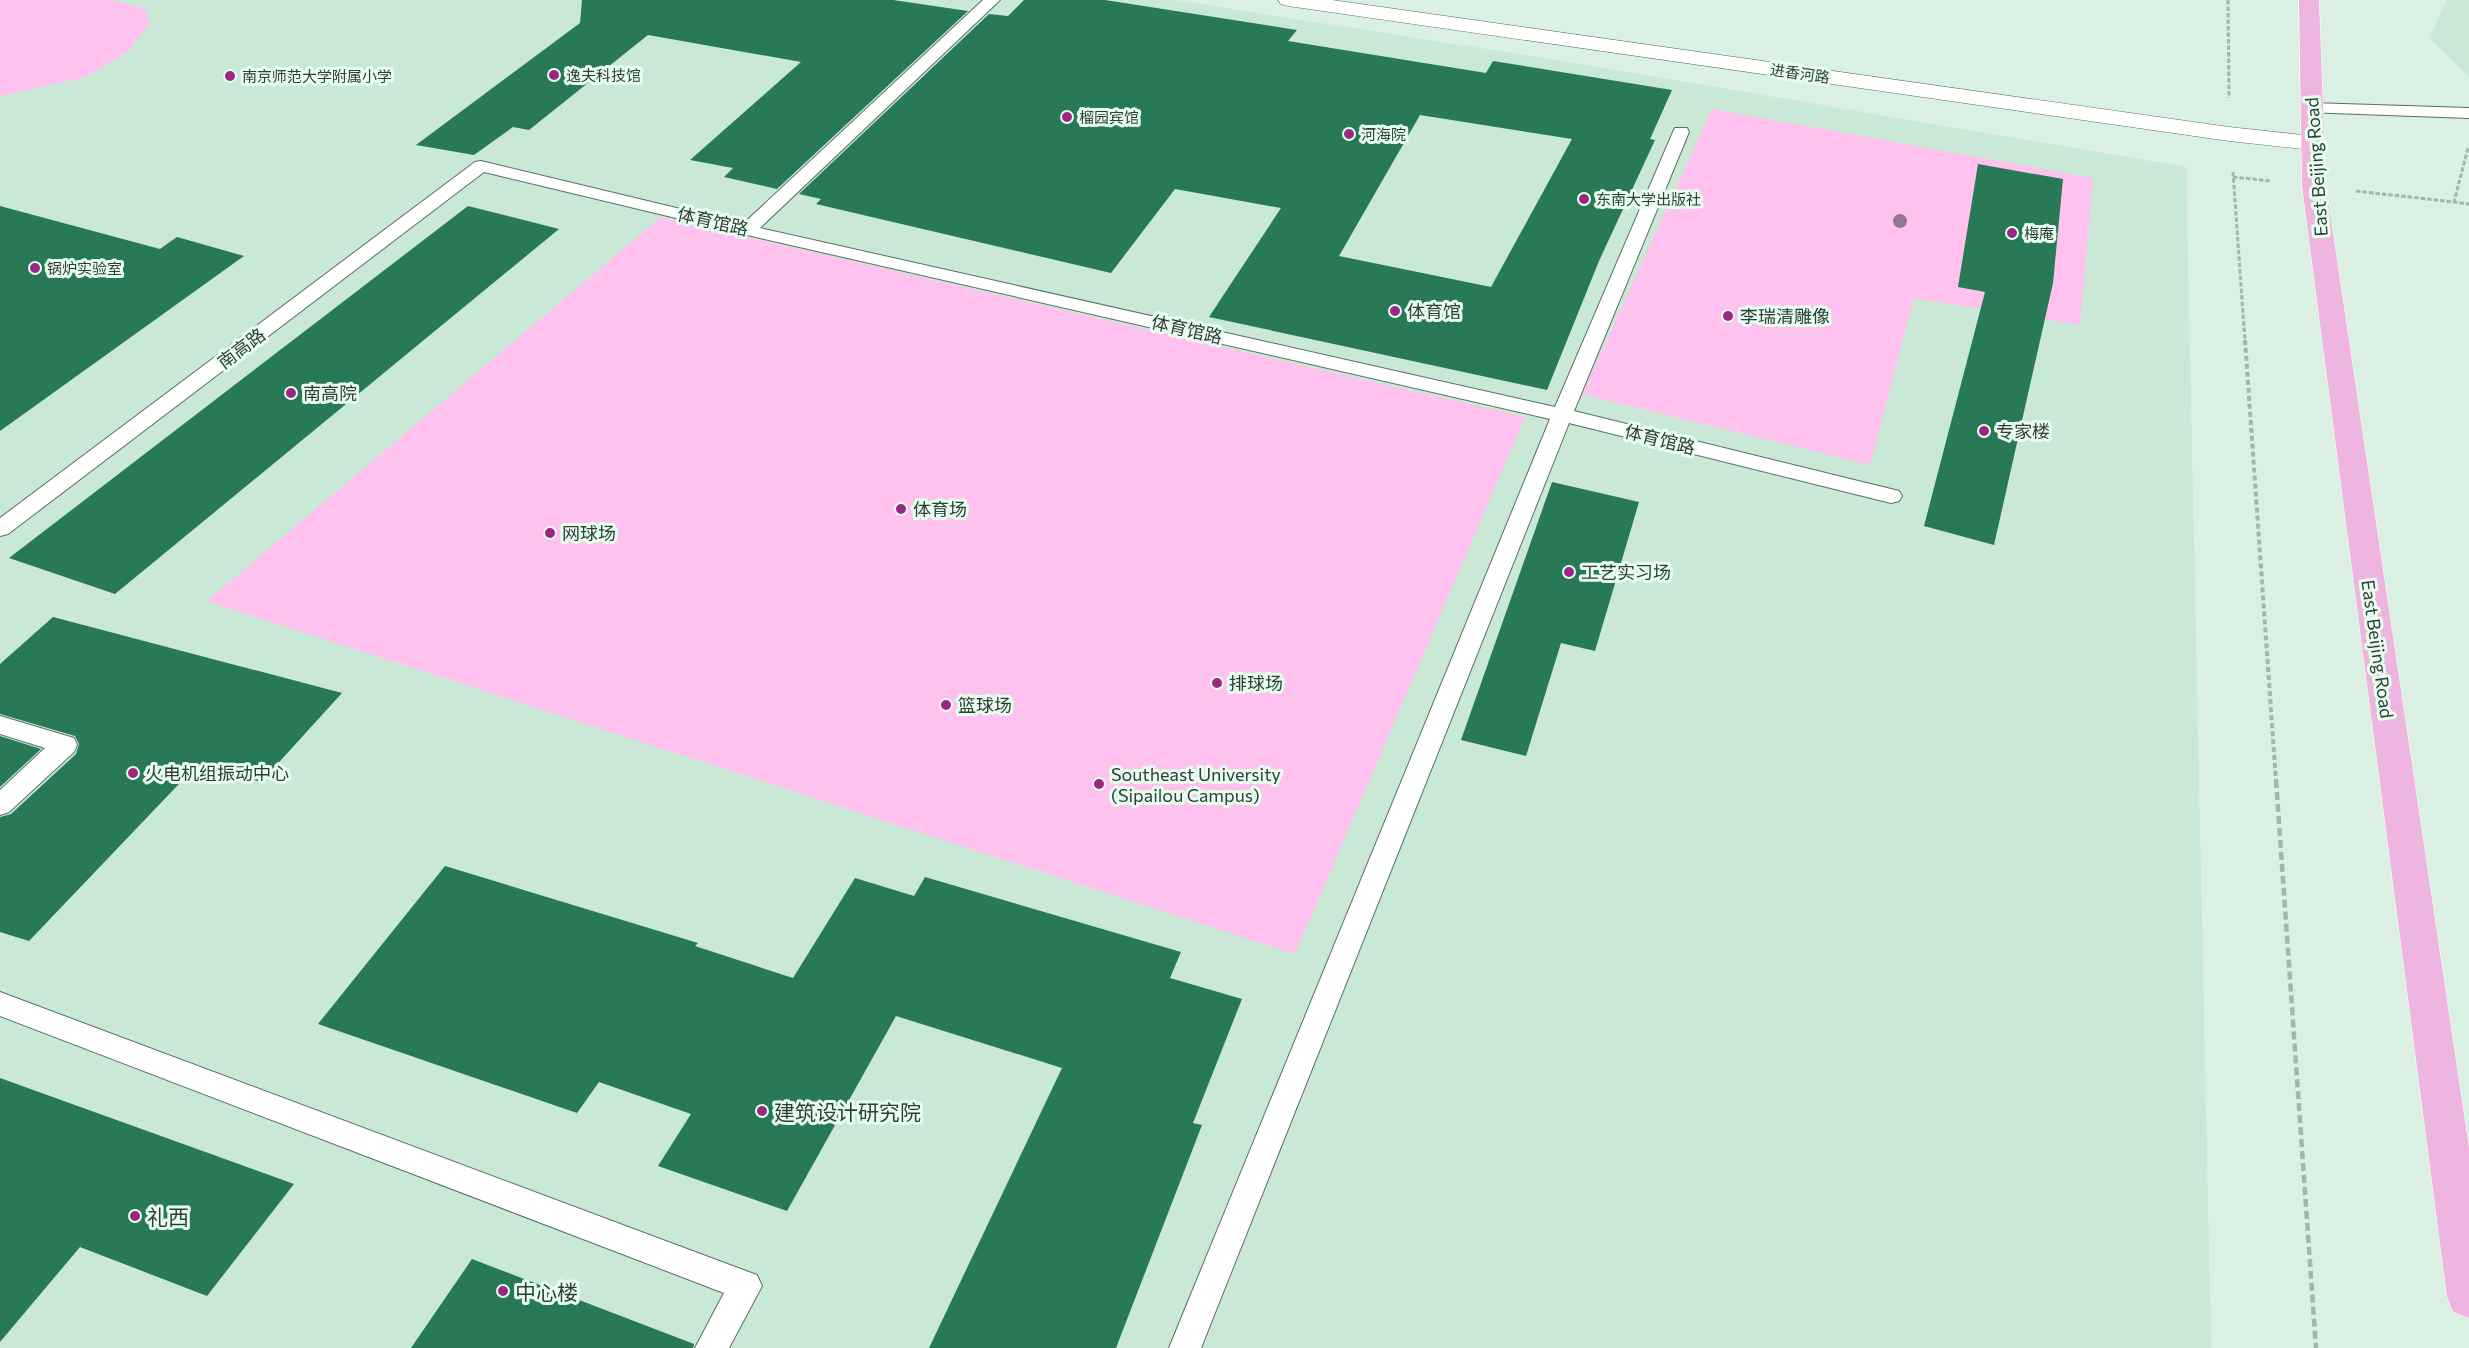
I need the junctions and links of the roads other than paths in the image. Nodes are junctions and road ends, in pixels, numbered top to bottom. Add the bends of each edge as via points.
1 (992, 0) edge
2 (1288, 0) edge
3 (2309, 0) edge
4 (2311, 108) junction
5 (2469, 113) edge
6 (1681, 132) dead end
7 (2312, 143) junction
8 (481, 166) joint
9 (747, 230) junction
10 (1562, 414) junction
11 (1891, 496) dead end
12 (0, 529) edge
13 (0, 725) edge
14 (0, 805) edge
15 (0, 1004) edge
16 (2469, 1297) edge
17 (711, 1348) edge
18 (1185, 1348) edge

1 - 9 lane
2 - 7 street, 进香河路
3 - 4 main road, East Beijing Road
4 - 5 lane
4 - 7 main road, East Beijing Road
6 - 10 lane
7 - 16 main road, East Beijing Road via 2314,186
8 - 9 lane, 体育馆路
8 - 12 lane, 南高路
9 - 10 lane, 体育馆路
10 - 11 lane, 体育馆路
10 - 18 lane
13 - 14 lane via 65,745
15 - 17 lane via 746,1286

